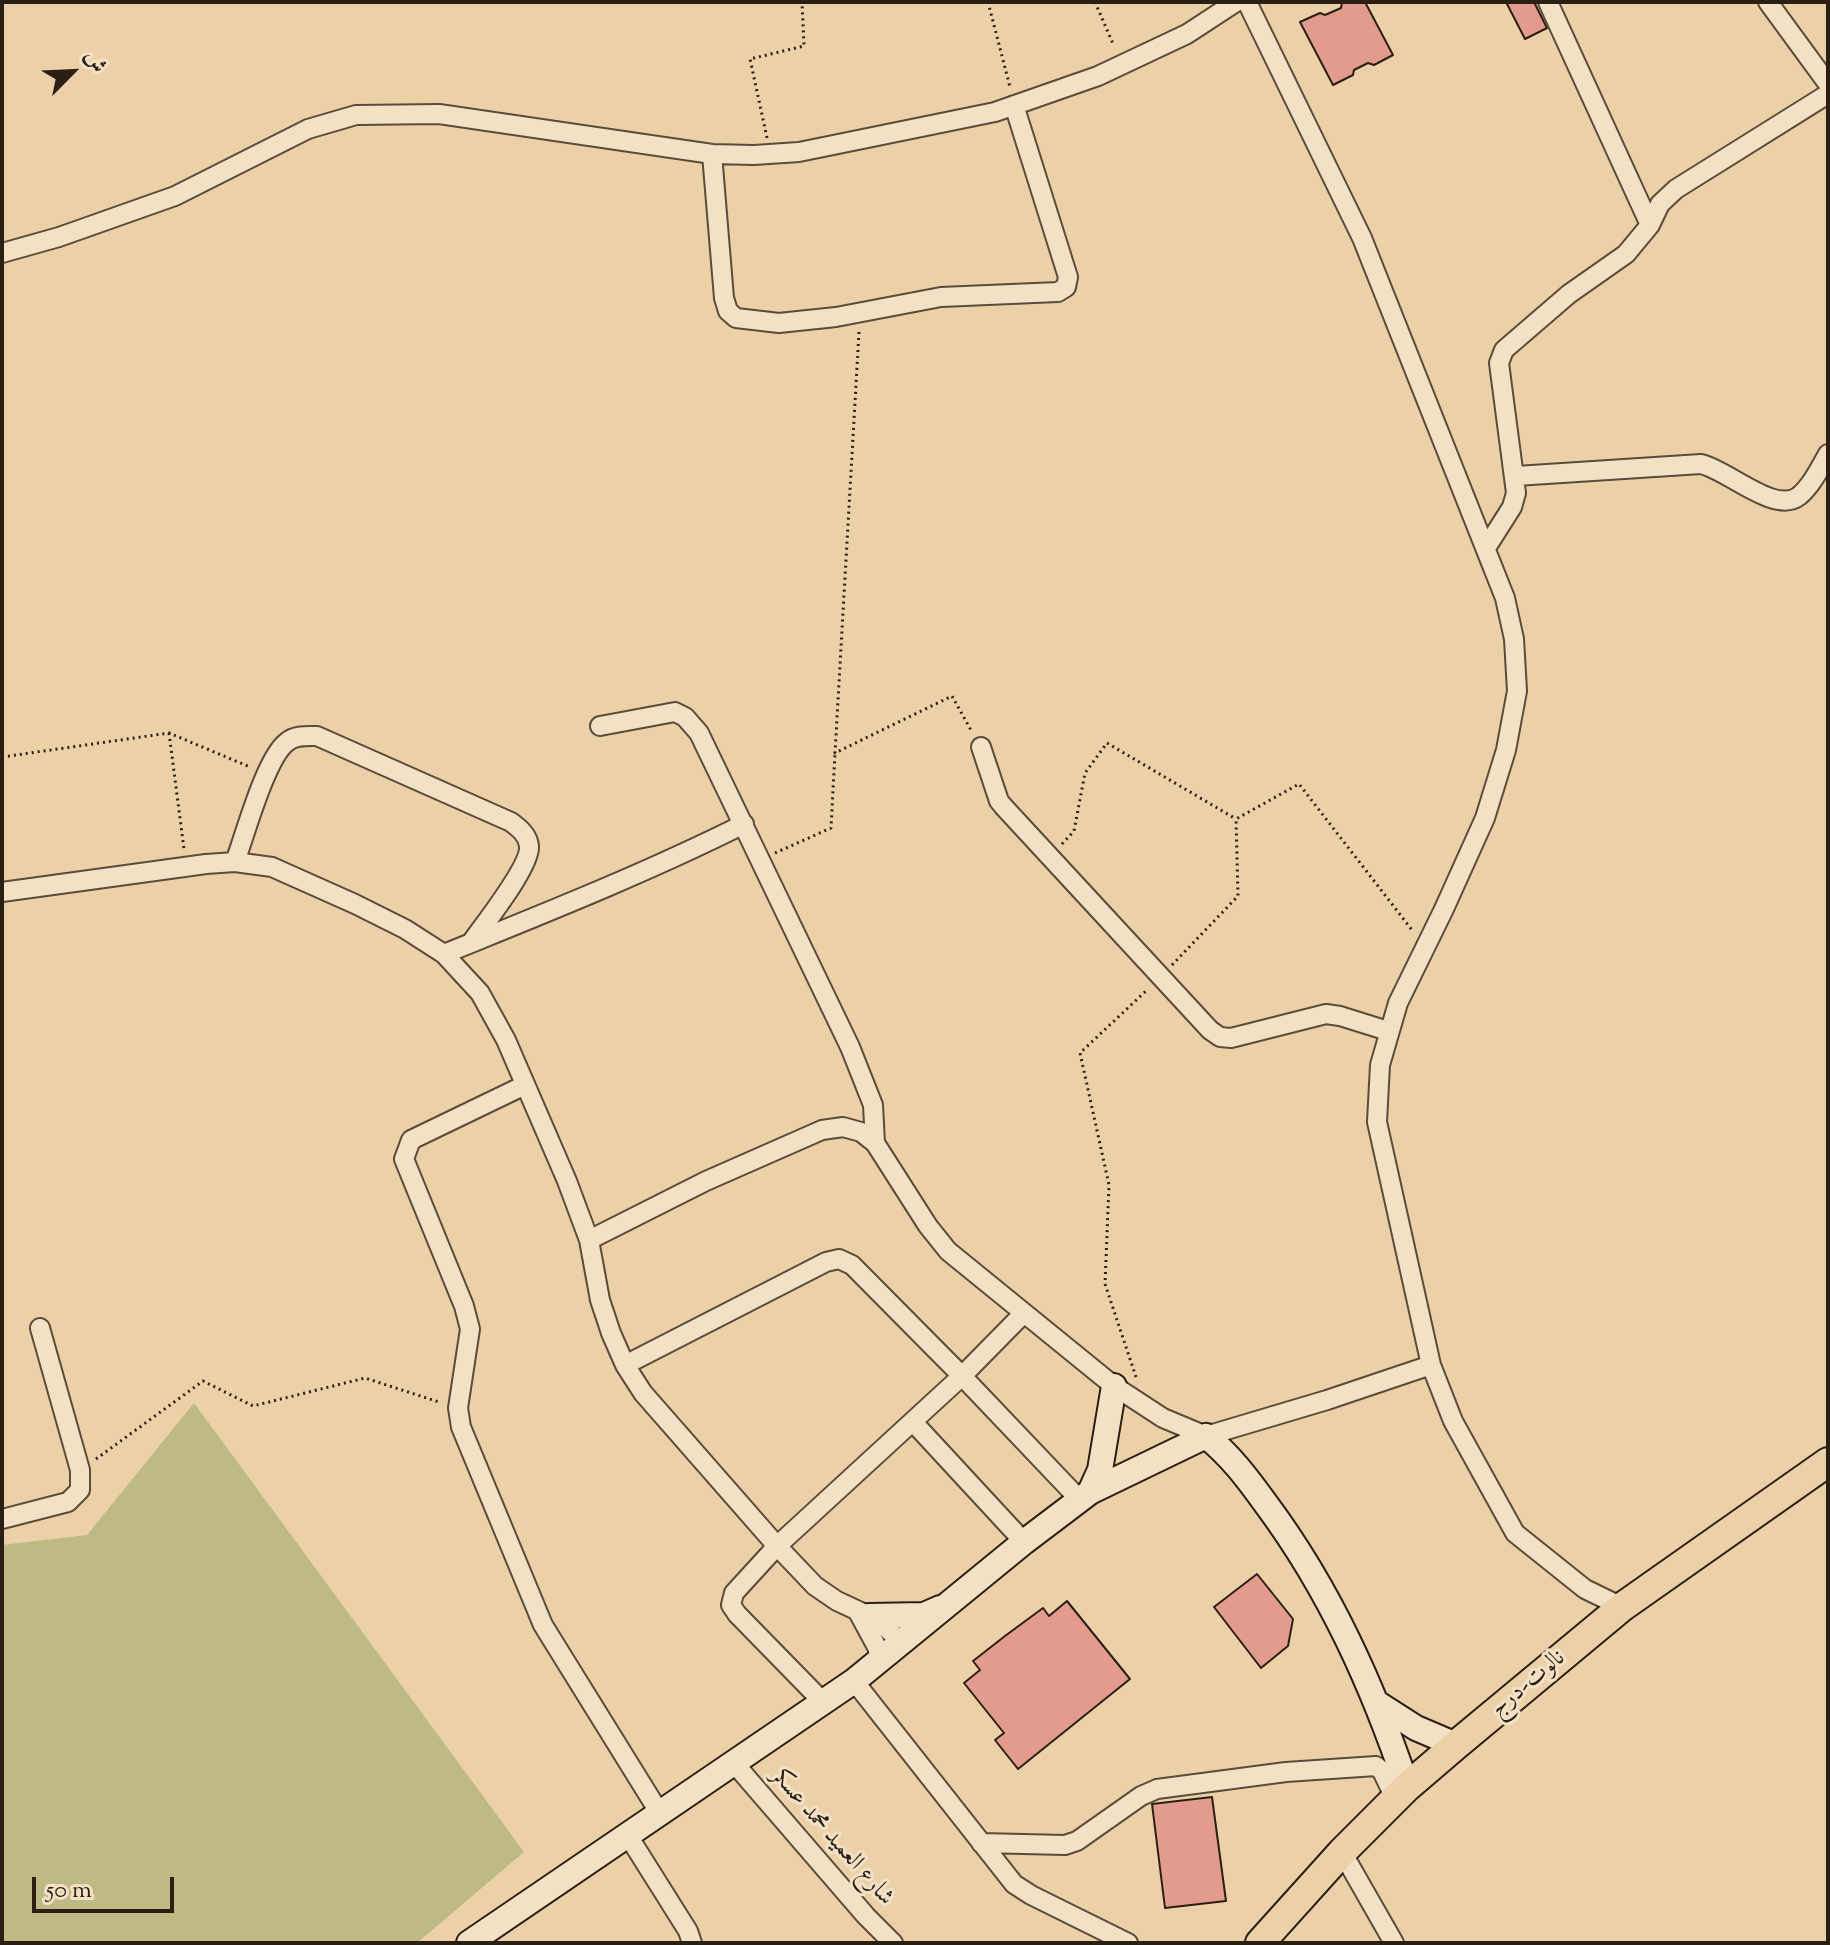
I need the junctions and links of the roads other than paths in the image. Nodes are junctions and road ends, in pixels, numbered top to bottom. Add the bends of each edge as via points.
1 (1236, 2) edge
2 (1247, 2) edge
3 (1548, 2) edge
4 (1768, 2) edge
5 (1828, 84) edge
6 (1828, 94) edge
7 (1014, 105) junction
8 (712, 154) junction
9 (1650, 225) junction
10 (2, 253) edge
11 (1828, 454) edge
12 (1516, 476) junction
13 (1486, 548) junction
14 (600, 726) dead end
15 (981, 747) road end
16 (744, 824) junction
17 (235, 862) junction
18 (2, 892) edge
19 (471, 943) junction
20 (444, 954) junction
21 (1388, 1031) junction
22 (525, 1085) junction
23 (875, 1143) junction
24 (589, 1240) junction
25 (1023, 1314) junction
26 (40, 1328) dead end
27 (625, 1365) junction
28 (1431, 1365) junction
29 (962, 1376) junction
30 (1114, 1386) junction
31 (913, 1422) junction
32 (1206, 1436) junction
33 (1828, 1462) edge
34 (1085, 1496) junction
35 (2, 1519) edge
36 (1024, 1542) junction
37 (777, 1546) junction
38 (950, 1604) junction
39 (1622, 1607) junction
40 (864, 1614) junction
41 (902, 1644) junction
42 (881, 1661) junction
43 (854, 1681) junction
44 (824, 1703) junction
45 (1377, 1703) junction
46 (1456, 1745) junction
47 (734, 1763) junction
48 (1402, 1793) junction
49 (659, 1812) junction
50 (627, 1834) junction
51 (981, 1843) junction
52 (1342, 1852) junction
53 (469, 1943) edge
54 (692, 1943) edge
55 (893, 1943) edge
56 (1128, 1943) edge
57 (1260, 1943) edge
58 (1394, 1943) edge

1 - 7 street via 1187,34 1098,76
2 - 13 street via 1362,238
3 - 9 street
4 - 5 street
6 - 9 street via 1676,189 1660,204
7 - 8 street via 799,152
7 - 8 street via 1068,277 1058,292 941,297 779,323 736,318 724,298
8 - 10 street via 439,114 356,115 308,129 175,196
9 - 12 street via 1626,254 1504,350 1499,363
11 - 12 street via 1808,486 1784,502 1701,464
12 - 13 street via 1512,507
13 - 21 street via 1514,639 1517,691 1506,750 1485,818
14 - 16 street via 665,712 685,717 699,733
15 - 21 street via 999,801 1220,1037 1326,1014
16 - 19 street
16 - 23 street via 868,1088
17 - 18 street
17 - 19 street via 274,757 287,741 317,736 524,832 529,845 526,862
17 - 20 street via 272,867 405,929
19 - 20 street
20 - 22 street via 480,993
21 - 28 street via 1377,1122
22 - 24 street
22 - 49 street via 411,1140 404,1159 470,1329 458,1408 461,1427 543,1625
23 - 24 street via 843,1127 822,1130
23 - 25 street via 948,1251
24 - 27 street via 600,1300
25 - 29 street
25 - 30 street
26 - 35 street via 80,1470 80,1490 68,1502
27 - 29 street via 839,1259 852,1265
27 - 37 street via 643,1393
28 - 32 street
28 - 39 street via 1453,1421 1515,1533 1585,1589
29 - 31 street
29 - 34 street
30 - 32 street via 1163,1418
30 - 34 street via 1100,1470
31 - 36 street
31 - 37 street
32 - 34 street
32 - 45 street via 1225,1451 1284,1528 1340,1619
33 - 39 main road, نالوت-درج
34 - 36 street
36 - 38 street
37 - 40 street via 815,1586
37 - 44 street via 734,1593 731,1605
38 - 40 street via 924,1615
38 - 41 street
39 - 46 main road, نالوت-درج
40 - 41 street via 887,1627
40 - 42 street
41 - 42 street
42 - 43 street
43 - 44 street
43 - 51 street
44 - 47 street
45 - 46 street
45 - 48 street
46 - 48 main road, نالوت-درج
47 - 49 street
47 - 55 street, شارع العميد محمد عسكر
48 - 51 street via 1376,1766 1286,1772 1157,1789 1065,1845
48 - 52 main road, نالوت-درج
49 - 50 street
50 - 53 street
50 - 54 street
51 - 56 street via 1014,1884
52 - 57 main road, نالوت-درج
52 - 58 street

